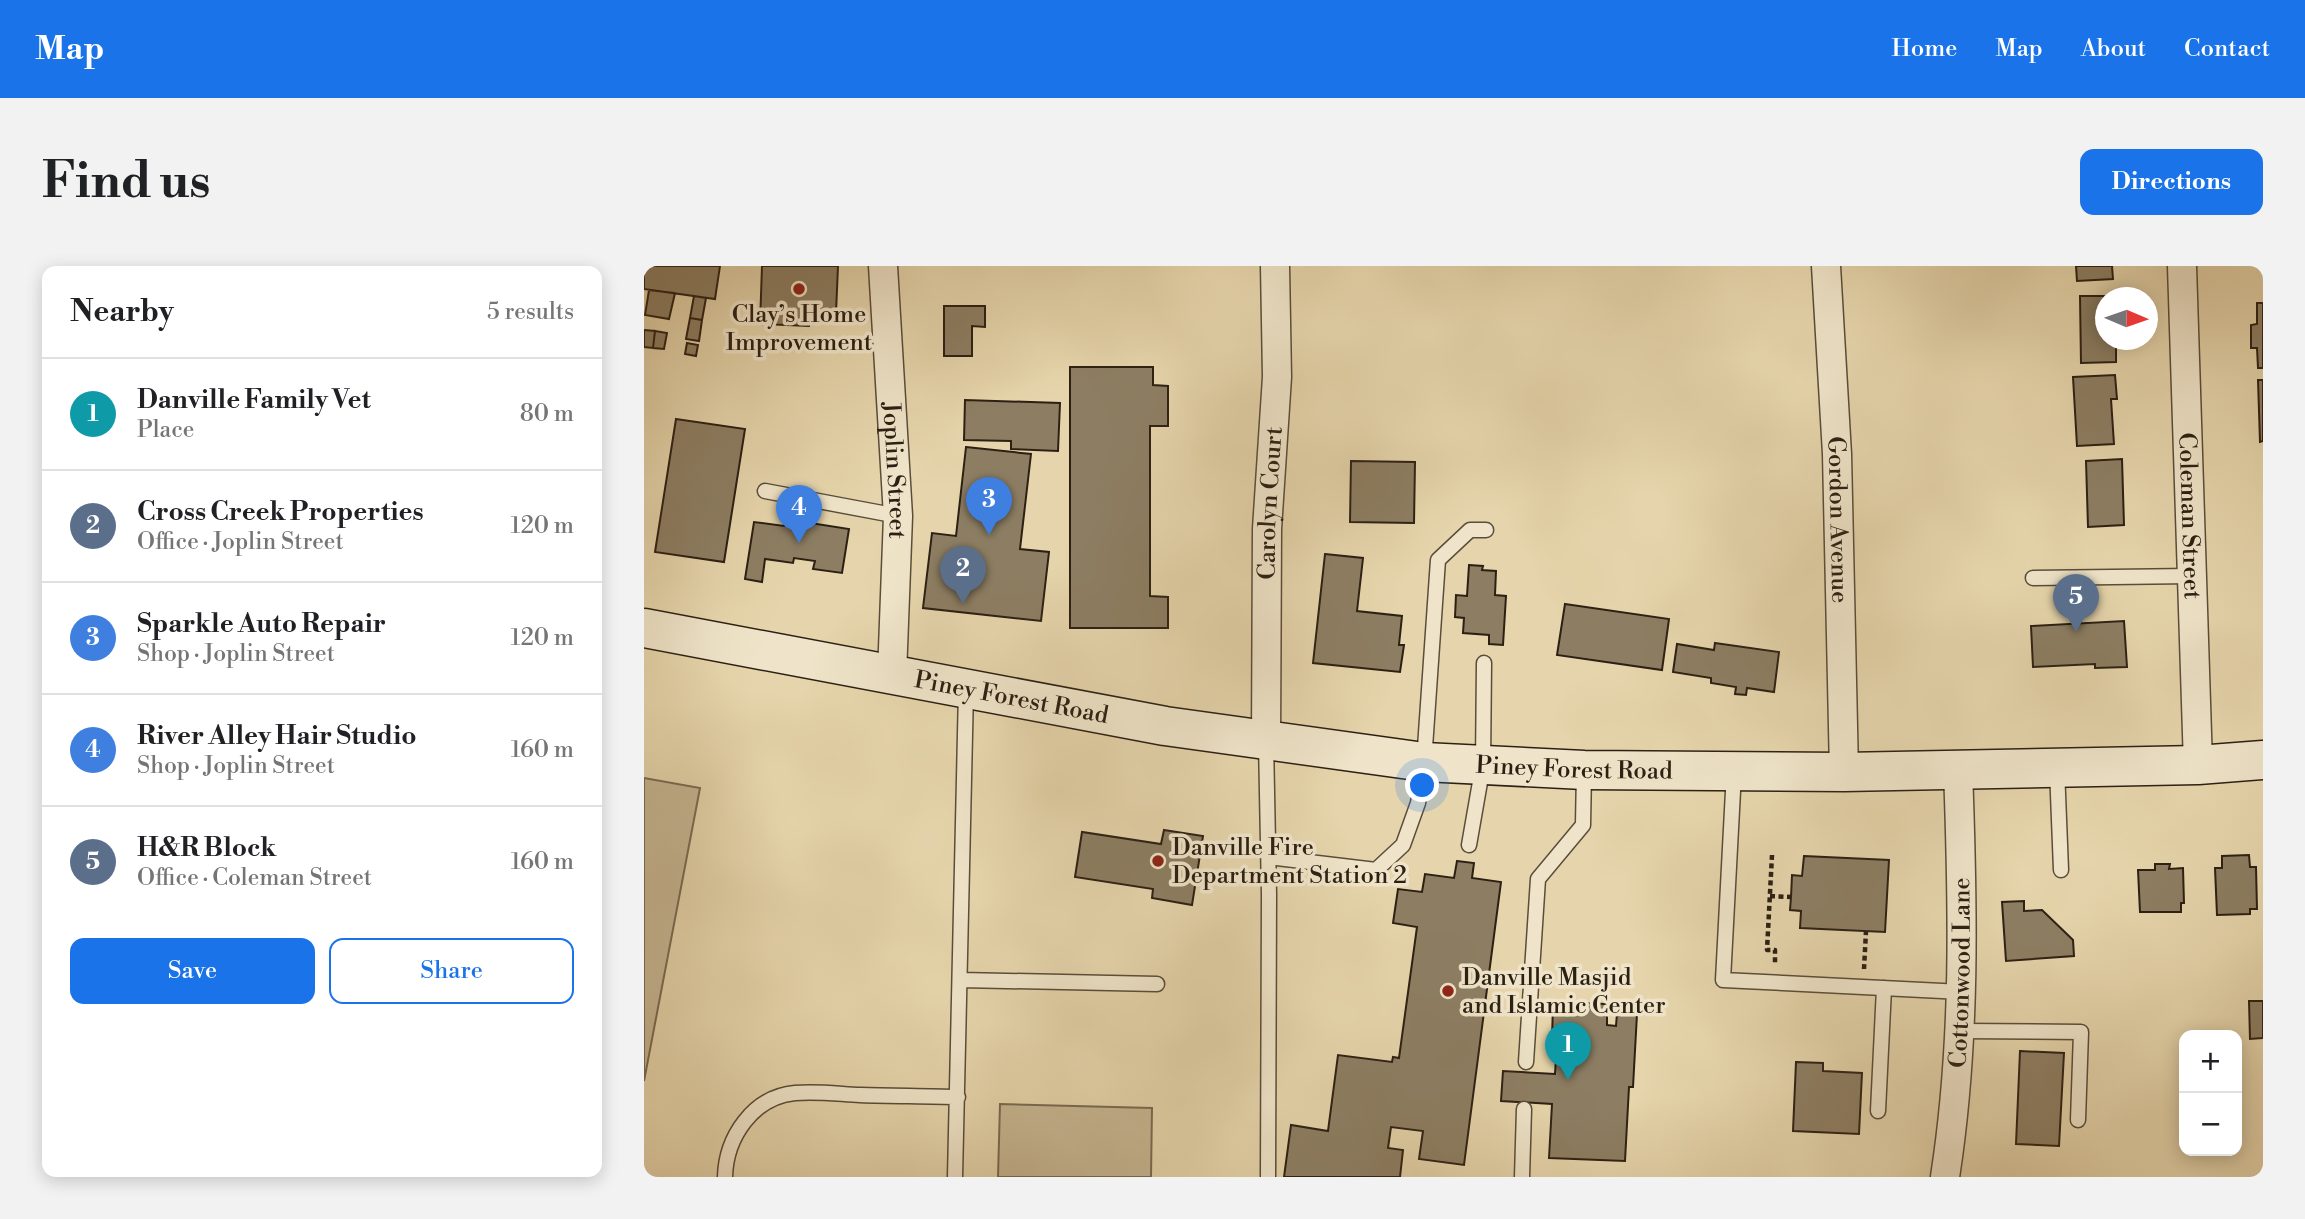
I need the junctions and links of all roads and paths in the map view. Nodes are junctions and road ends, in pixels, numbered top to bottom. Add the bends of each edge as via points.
1 (883, 266) edge
2 (1275, 266) edge
3 (1826, 266) edge
4 (2182, 266) edge
5 (765, 491) dead end
6 (898, 516) junction
7 (1486, 530) dead end
8 (2192, 576) junction
9 (2033, 578) dead end
10 (644, 628) edge
11 (1484, 663) dead end
12 (892, 675) junction
13 (966, 689) junction
14 (1266, 741) junction
15 (2263, 760) edge
16 (1424, 762) junction
17 (1483, 765) junction
18 (2198, 765) junction
19 (2057, 767) junction
20 (1584, 770) junction
21 (1958, 770) junction
22 (1734, 771) junction
23 (1844, 772) junction
24 (1469, 845) dead end
25 (1772, 855) dead end
26 (1268, 857) junction
27 (2061, 870) dead end
28 (1770, 896) junction
29 (1791, 897) dead end
30 (1866, 931) dead end
31 (961, 980) junction
32 (1775, 983) junction
33 (1157, 984) dead end
34 (1864, 987) junction
35 (1884, 988) junction
36 (1962, 992) junction
37 (1961, 1031) junction
38 (1526, 1062) dead end
39 (958, 1097) junction
40 (1524, 1109) dead end
41 (1878, 1111) dead end
42 (2078, 1120) dead end
43 (725, 1177) edge
44 (955, 1177) edge
45 (1268, 1177) edge
46 (1522, 1177) edge
47 (1945, 1177) edge

1 - 6 street, Joplin Street
2 - 14 street, Carolyn Court
3 - 23 street, Gordon Avenue via 1837,454
4 - 8 street, Coleman Street
5 - 6 lane
6 - 12 street, Joplin Street
7 - 16 lane via 1469,530 1438,561
8 - 9 lane
8 - 18 street, Coleman Street
10 - 12 main road, Piney Forest Road
11 - 17 lane
12 - 13 main road, Piney Forest Road
13 - 14 main road, Piney Forest Road
13 - 31 lane
14 - 16 main road, Piney Forest Road
14 - 26 lane
15 - 18 main road, Piney Forest Road
16 - 17 main road, Piney Forest Road
16 - 26 lane via 1418,803 1403,845 1376,870
17 - 20 main road, Piney Forest Road
17 - 24 lane
18 - 19 main road, Piney Forest Road
19 - 21 main road, Piney Forest Road
19 - 27 lane
20 - 22 main road, Piney Forest Road
20 - 38 lane via 1583,825 1538,879
21 - 23 main road, Piney Forest Road
21 - 36 street, Cottonwood Lane
22 - 23 main road, Piney Forest Road
22 - 32 lane via 1723,980
25 - 28 path
26 - 45 lane
28 - 29 path
28 - 32 path via 1767,950 1775,950
30 - 34 path
31 - 33 lane
31 - 39 lane
32 - 34 lane
34 - 35 lane
35 - 36 lane
35 - 41 lane
36 - 37 street, Cottonwood Lane
37 - 42 lane via 2081,1032
37 - 47 street, Cottonwood Lane
39 - 43 lane via 793,1093 764,1104 747,1117 734,1137
39 - 44 lane
40 - 46 lane

